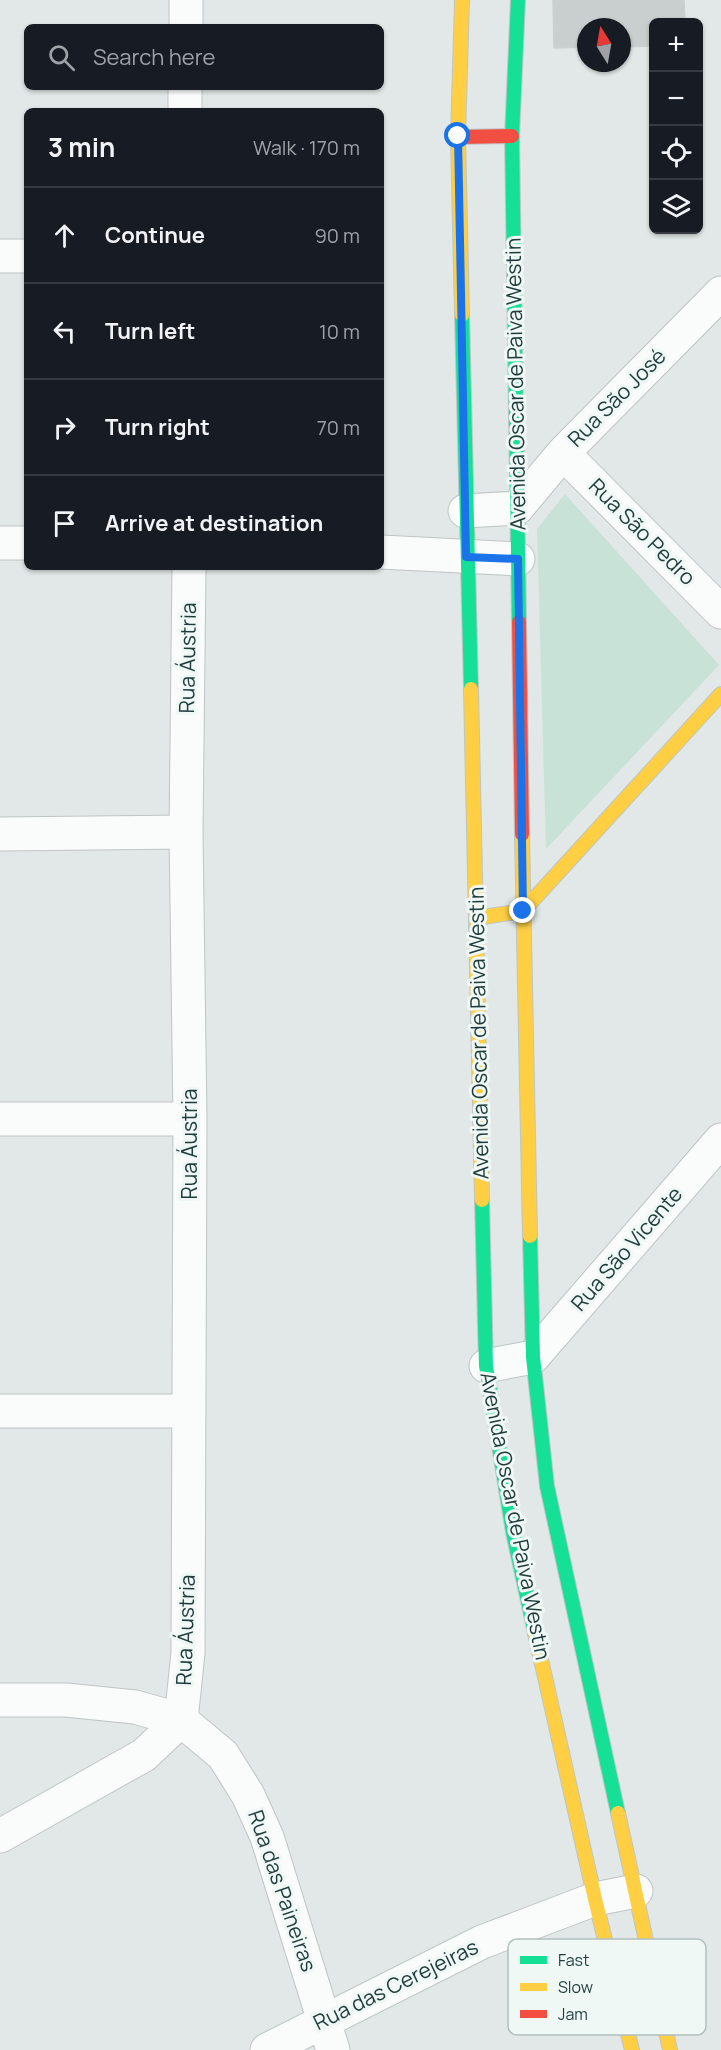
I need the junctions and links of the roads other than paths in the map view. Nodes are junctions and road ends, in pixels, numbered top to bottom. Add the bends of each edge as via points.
1 (186, 0) edge
2 (462, 0) edge
3 (518, 0) edge
4 (186, 24) edge
5 (185, 90) edge
6 (185, 108) edge
7 (458, 136) junction
8 (512, 136) junction
9 (0, 256) edge
10 (24, 256) edge
11 (721, 293) edge
12 (563, 453) junction
13 (518, 508) junction
14 (465, 511) junction
15 (0, 543) edge
16 (24, 543) edge
17 (384, 552) edge
18 (466, 557) junction
19 (518, 559) junction
20 (189, 570) edge
21 (721, 612) edge
22 (721, 694) edge
23 (186, 832) junction
24 (0, 834) edge
25 (523, 911) junction
26 (476, 918) junction
27 (0, 1119) edge
28 (190, 1119) junction
29 (721, 1140) edge
30 (533, 1357) junction
31 (486, 1366) junction
32 (0, 1411) edge
33 (189, 1411) junction
34 (0, 1700) edge
35 (181, 1720) junction
36 (0, 1836) edge
37 (636, 1891) junction
38 (595, 1899) junction
39 (605, 1939) edge
40 (646, 1939) edge
41 (329, 2035) edge
42 (628, 2035) edge
43 (667, 2035) edge
44 (267, 2050) edge
45 (632, 2050) edge
46 (670, 2050) edge

1 - 4 street
2 - 7 street, Avenida Oscar de Paiva Westin
3 - 8 street, Avenida Oscar de Paiva Westin
5 - 6 street
7 - 8 street
7 - 14 street, Avenida Oscar de Paiva Westin
8 - 13 street, Avenida Oscar de Paiva Westin
9 - 10 street
11 - 12 street, Rua São José
12 - 13 street, Rua São José
12 - 21 street, Rua São Pedro
13 - 14 street
13 - 19 street, Avenida Oscar de Paiva Westin
14 - 18 street, Avenida Oscar de Paiva Westin
15 - 16 street
17 - 18 street
18 - 19 street
18 - 26 street, Avenida Oscar de Paiva Westin
19 - 25 street, Avenida Oscar de Paiva Westin
20 - 23 street, Rua Áustria
22 - 25 street
23 - 24 street
23 - 28 street, Rua Áustria
25 - 26 street
25 - 30 street, Avenida Oscar de Paiva Westin
26 - 31 street, Avenida Oscar de Paiva Westin
27 - 28 street
28 - 33 street, Rua Áustria
29 - 30 street, Rua São Vicente
30 - 31 street
30 - 37 street, Avenida Oscar de Paiva Westin via 547,1486
31 - 38 street, Avenida Oscar de Paiva Westin via 513,1532
32 - 33 street
33 - 35 street, Rua Áustria via 188,1653
34 - 35 street via 66,1700 135,1707
35 - 36 street via 144,1755
35 - 41 street, Rua das Paineiras via 223,1755 248,1795 267,1837
37 - 38 street, Rua das Cerejeiras
37 - 40 street, Avenida Oscar de Paiva Westin
38 - 39 street, Avenida Oscar de Paiva Westin
38 - 41 street, Rua das Cerejeiras via 482,1942
41 - 44 street, Rua das Cerejeiras
42 - 45 street, Avenida Oscar de Paiva Westin
43 - 46 street, Avenida Oscar de Paiva Westin

